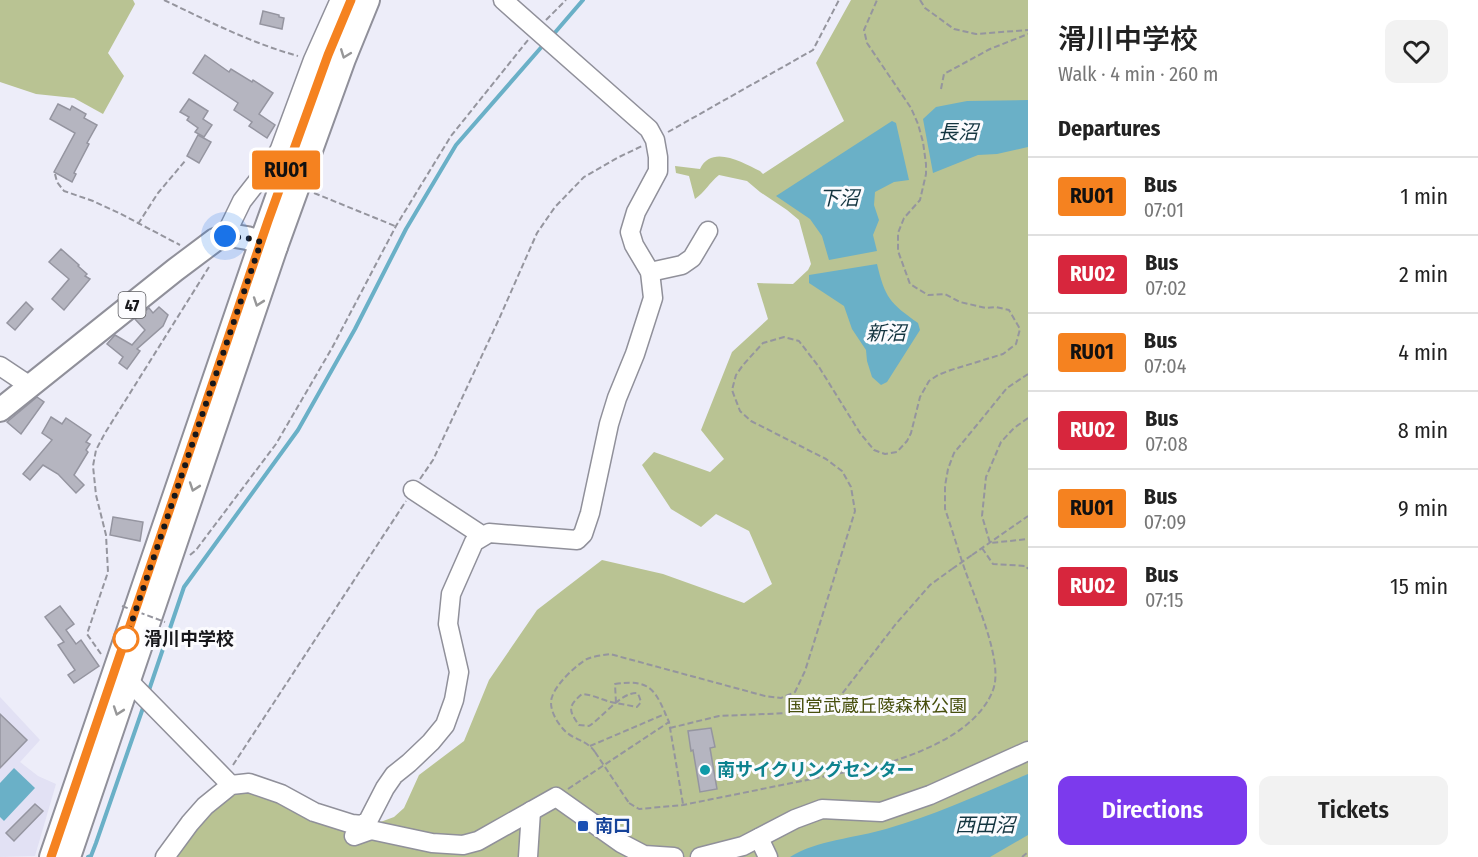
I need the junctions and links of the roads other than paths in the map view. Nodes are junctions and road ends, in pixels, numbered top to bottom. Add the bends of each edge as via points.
1 (340, 0) edge
2 (351, 0) edge
3 (368, 0) edge
4 (503, 0) edge
5 (708, 231) dead end
6 (225, 236) junction
7 (269, 245) junction
8 (650, 272) junction
9 (0, 366) edge
10 (30, 386) junction
11 (0, 410) edge
12 (413, 490) road end
13 (483, 536) junction
14 (135, 687) junction
15 (1028, 751) edge
16 (225, 785) junction
17 (531, 811) junction
18 (759, 838) junction
19 (64, 856) edge
20 (165, 857) edge
21 (528, 857) edge
22 (674, 857) edge
23 (699, 857) edge
24 (768, 857) edge

1 - 6 street via 312,60 280,149 242,201
2 - 7 main road via 324,65
3 -> 7 main road
4 - 8 street via 649,129 655,140 658,171 630,232
5 - 8 street via 692,258 682,265
6 - 7 main road
6 - 10 main road, 47 via 214,240 201,261
7 - 14 main road
8 - 13 street via 653,298 609,424 583,534 577,540 489,533
9 - 10 street
10 - 11 main road, 47
12 - 13 street
13 - 16 street via 474,542 451,594 448,624 459,672 445,725 394,775 368,821 352,824 314,812 249,783
14 - 16 street
14 - 19 main road
15 - 18 street via 930,795 881,812 822,810
16 - 17 street via 267,796 354,837 371,830 432,843 463,845 478,841
16 - 20 street
17 - 21 street
17 - 22 street via 556,797 636,851
18 - 23 street
18 - 24 street

